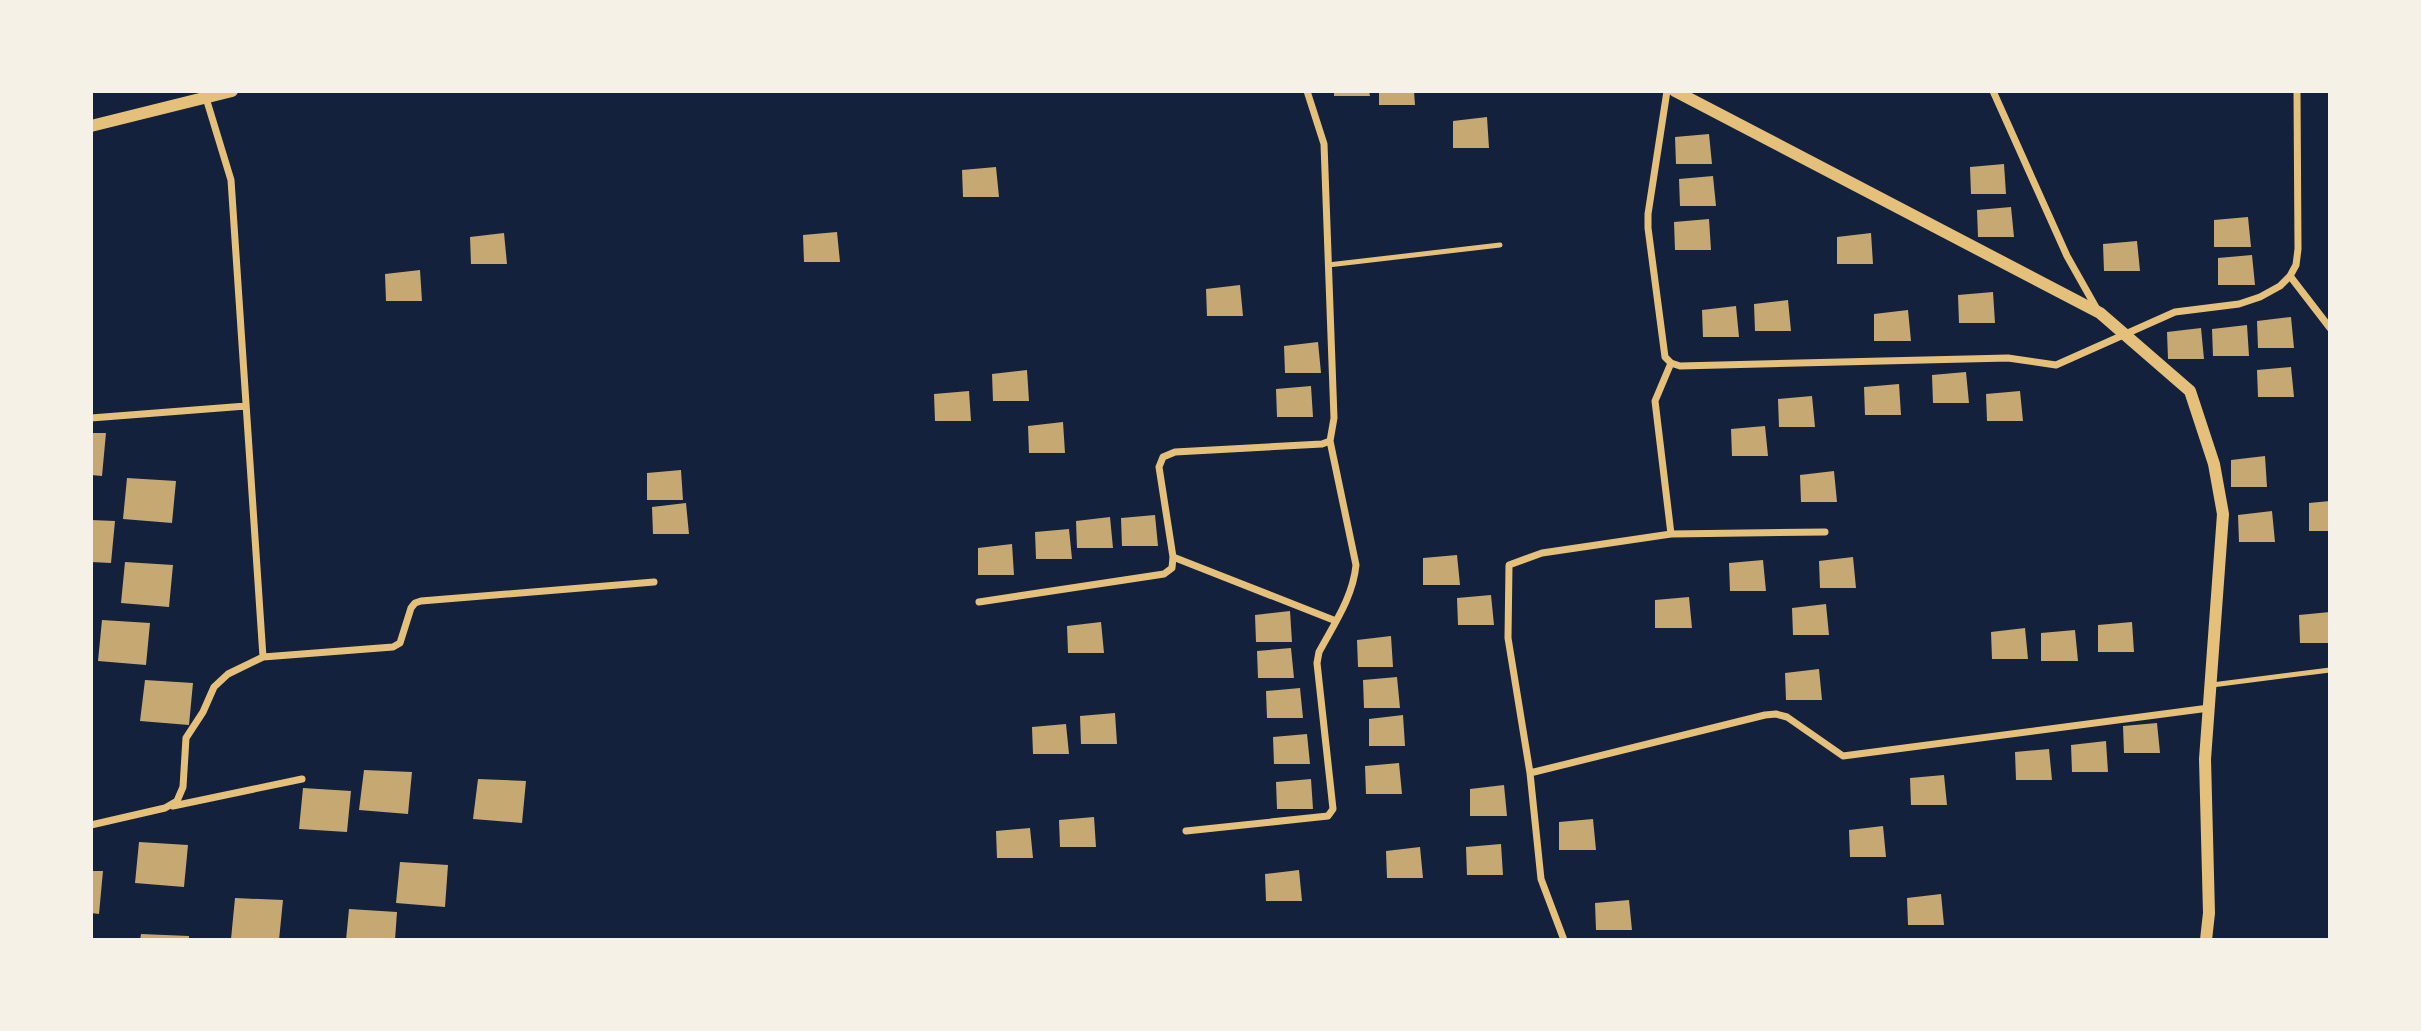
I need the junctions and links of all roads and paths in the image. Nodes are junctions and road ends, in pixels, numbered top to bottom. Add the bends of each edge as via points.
1 (232, 91) edge
2 (1307, 91) edge
3 (1667, 91) edge
4 (1675, 91) edge
5 (1993, 91) edge
6 (2297, 91) edge
7 (206, 98) junction
8 (91, 126) edge
9 (1500, 245) dead end
10 (1328, 265) junction
11 (2290, 276) junction
12 (2099, 313) junction
13 (2330, 328) edge
14 (2126, 336) junction
15 (1671, 363) junction
16 (246, 406) junction
17 (91, 418) edge
18 (1330, 441) junction
19 (1825, 532) dead end
20 (1671, 534) junction
21 (1174, 557) junction
22 (654, 582) dead end
23 (979, 602) dead end
24 (1336, 621) junction
25 (262, 657) junction
26 (2330, 670) edge
27 (2211, 685) junction
28 (2209, 708) junction
29 (1530, 773) junction
30 (302, 779) dead end
31 (165, 808) junction
32 (91, 825) edge
33 (1186, 831) dead end
34 (1564, 940) edge
35 (2206, 940) edge

1 - 7 street
2 - 10 street via 1324,144
3 - 15 street via 1648,228 1665,357
4 - 12 street
5 - 12 street via 2067,256
6 - 11 street via 2298,249
7 - 8 street
7 - 16 street via 231,180
9 - 10 lane
10 - 18 street via 1334,418
11 - 13 street
11 - 14 street via 2260,297 2185,310
12 - 14 street
14 - 15 street via 2056,365 2008,358
14 - 27 street via 2190,391 2214,464 2223,514
15 - 20 street via 1655,401
16 - 17 street
16 - 25 street
18 - 21 street via 1175,452 1163,457 1159,467
18 - 24 street via 1356,565 1352,589
19 - 20 street
20 - 29 street via 1542,554 1509,565 1508,638
21 - 23 street via 1172,568 1164,574
21 - 24 street
22 - 25 street via 421,601 411,608 400,643 393,648
24 - 33 street via 1317,663 1333,809 1328,816
25 - 31 street via 228,674 215,687 186,738 183,788 177,801
26 - 27 lane
27 - 28 street
28 - 29 street via 1843,756 1787,718 1765,715
28 - 35 street
29 - 34 street via 1541,879
30 - 31 street
31 - 32 street

